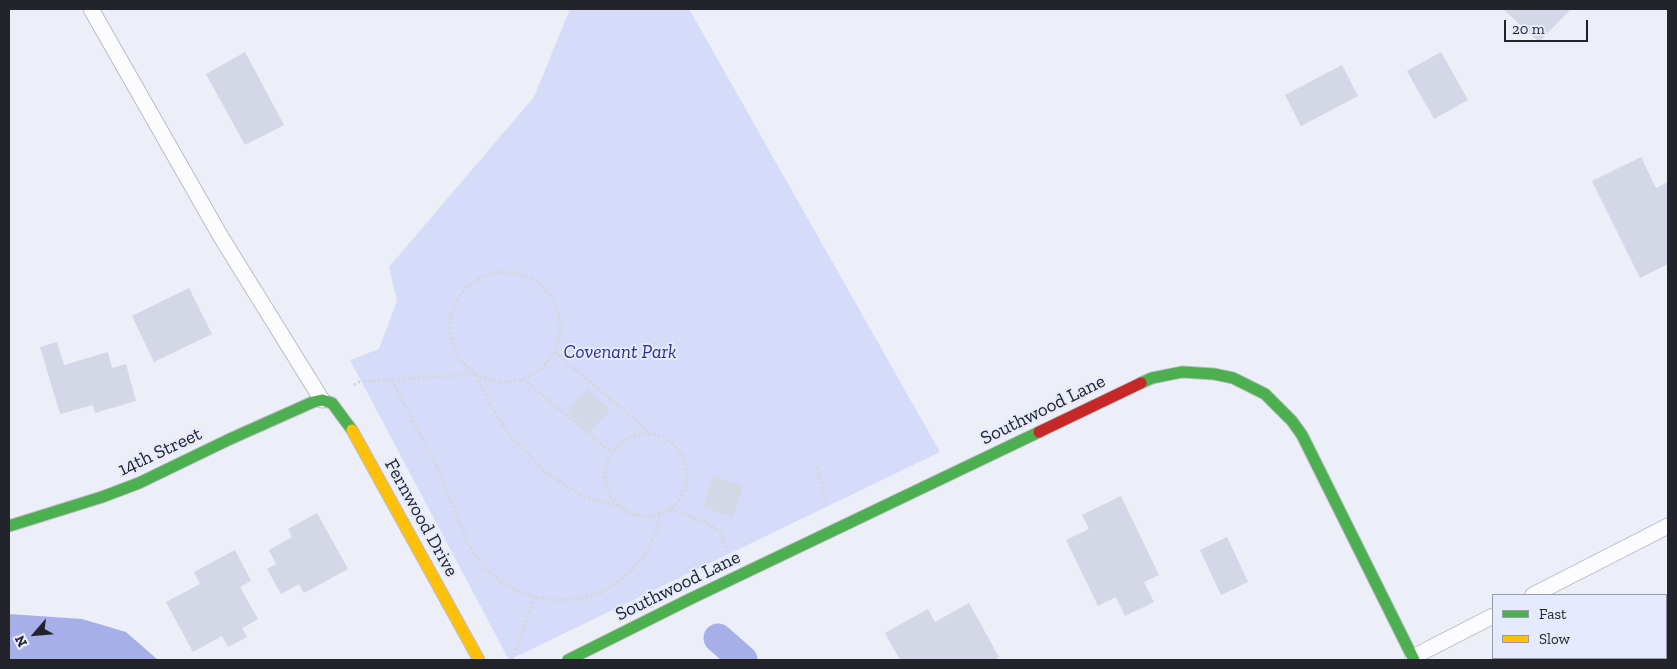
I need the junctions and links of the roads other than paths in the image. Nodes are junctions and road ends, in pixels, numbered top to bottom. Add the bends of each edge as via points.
1 (91, 9) edge
2 (327, 402) junction
3 (9, 526) edge
4 (1668, 526) edge
5 (1535, 594) edge
6 (1492, 617) edge
7 (1413, 659) edge
8 (479, 660) edge
9 (568, 660) edge

1 - 2 lane via 221,237
2 - 3 street, 14th Street via 314,402 139,483
2 - 8 street, Fernwood Drive via 354,433
4 - 5 lane
6 - 7 lane
7 - 9 street, Southwood Lane via 1302,435 1292,421 1265,394 1233,378 1182,372 1152,378

